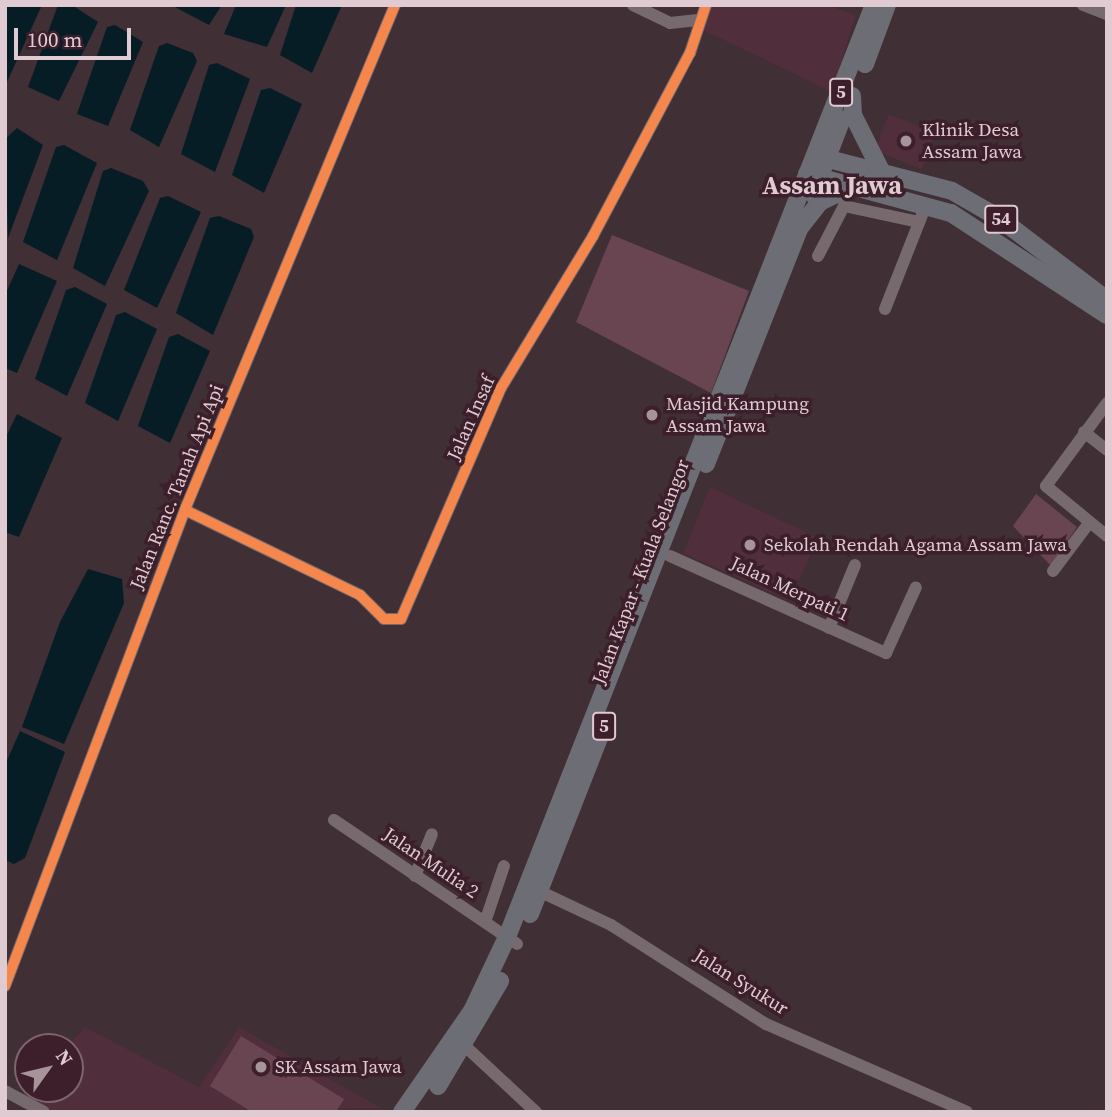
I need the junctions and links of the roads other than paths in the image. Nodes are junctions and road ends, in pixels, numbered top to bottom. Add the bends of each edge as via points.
1 (395, 5) edge
2 (633, 5) edge
3 (706, 5) edge
4 (1083, 5) edge
5 (876, 6) edge
6 (1107, 14) edge
7 (698, 20) junction
8 (852, 96) junction
9 (823, 154) junction
10 (880, 169) junction
11 (810, 178) junction
12 (847, 189) junction
13 (926, 203) junction
14 (919, 222) junction
15 (798, 230) junction
16 (818, 256) dead end
17 (1107, 300) edge
18 (885, 309) dead end
19 (1107, 315) edge
20 (1107, 403) edge
21 (1084, 432) junction
22 (1107, 450) edge
23 (186, 510) junction
24 (1089, 523) junction
25 (1107, 536) edge
26 (670, 556) junction
27 (855, 565) dead end
28 (1053, 571) dead end
29 (916, 587) dead end
30 (829, 628) junction
31 (334, 820) dead end
32 (432, 834) dead end
33 (504, 866) dead end
34 (415, 876) junction
35 (539, 891) junction
36 (485, 922) junction
37 (512, 941) junction
38 (5, 986) edge
39 (466, 1047) junction
40 (5, 1091) edge
41 (44, 1112) edge
42 (402, 1112) edge
43 (417, 1112) edge
44 (536, 1112) edge
45 (967, 1112) edge

1 - 23 street, Jalan Ranc. Tanah Api Api
2 - 7 street via 670,23
3 - 7 street
4 - 6 street
5 - 8 highway, 5
5 - 9 highway, 5
7 - 23 street, Jalan Insaf via 690,53 593,236 501,388 401,619 384,619 351,590
8 - 9 highway, 5
8 - 10 highway via 853,115
9 - 10 highway, 54
9 - 11 highway, Jalan Kapar - Kuala Selangor / 5
10 - 17 highway, 54 via 984,207
11 - 12 highway, 54
11 - 15 highway, Jalan Kapar - Kuala Selangor / 5
11 - 37 highway, Jalan Kapar - Kuala Selangor / 5
12 - 13 highway, 54
12 - 15 highway via 820,202
13 - 14 street
13 - 19 highway, 54 via 984,230
14 - 16 street via 844,206
14 - 18 street
15 - 26 highway, Jalan Kapar - Kuala Selangor / 5
20 - 21 street
21 - 22 street
21 - 24 street via 1047,481 1048,491
23 - 38 street, Jalan Ranc. Tanah Api Api
24 - 25 street
24 - 28 street
26 - 30 street, Jalan Merpati 1
26 - 35 highway, Jalan Kapar - Kuala Selangor / 5
27 - 30 street
29 - 30 street, Jalan Merpati 1 via 893,649 883,653
31 - 34 street, Jalan Mulia 2
32 - 34 street
33 - 36 street
34 - 36 street, Jalan Mulia 2
35 - 37 highway, Jalan Kapar - Kuala Selangor / 5
35 - 45 street, Jalan Syukur via 611,925 766,1024
36 - 37 street, Jalan Mulia 2
37 - 39 highway, Jalan Kapar - Kuala Selangor / 5
37 - 42 highway, Jalan Kapar - Kuala Selangor / 5 via 472,1011
39 - 43 highway, Jalan Kapar - Kuala Selangor / 5
39 - 44 street
40 - 41 street

